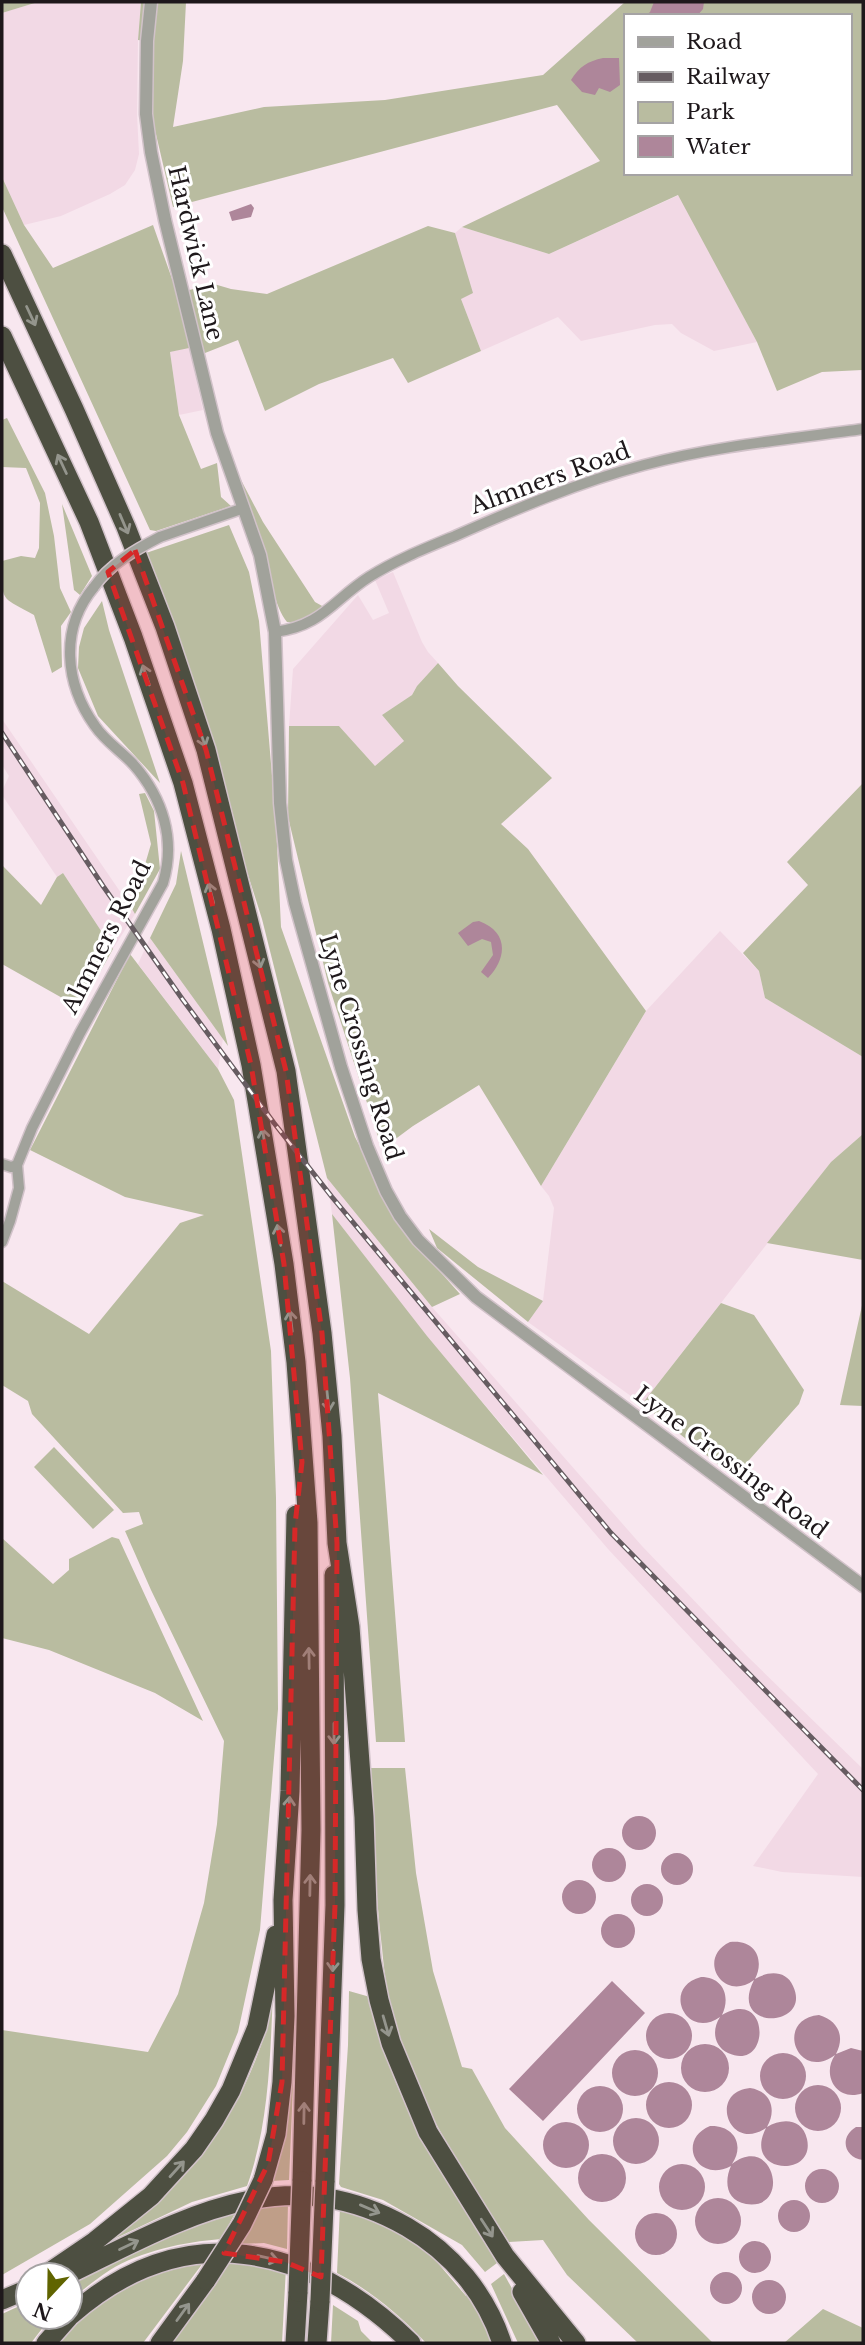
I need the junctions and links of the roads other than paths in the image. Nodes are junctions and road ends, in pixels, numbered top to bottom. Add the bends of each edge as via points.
1 (151, 2) edge
2 (2, 254) edge
3 (2, 336) edge
4 (863, 429) edge
5 (244, 508) junction
6 (275, 632) junction
7 (2, 1164) edge
8 (17, 1165) junction
9 (2, 1242) edge
10 (302, 1462) junction
11 (337, 1543) junction
12 (863, 1586) edge
13 (283, 1900) junction
14 (505, 2256) junction
15 (66, 2261) edge
16 (84, 2267) edge
17 (84, 2304) edge
18 (160, 2343) edge
19 (295, 2343) edge
20 (317, 2343) edge
21 (411, 2343) edge
22 (502, 2343) edge
23 (551, 2343) edge
24 (576, 2343) edge

1 - 5 street, Hardwick Lane via 146,114 151,152 217,433
2 -> 11 highway via 126,527 165,627 223,814 286,1071 322,1333
10 -> 3 highway via 284,1264 251,1065 183,783 89,522
4 - 6 street, Almners Road via 691,455 580,485 394,563 309,624
5 - 6 street, Lyne Crossing Road via 260,555
5 - 8 street, Almners Road, bridge via 160,537 121,559 94,587 73,629 69,667 79,699 96,728 153,791 165,818 168,864 157,894 52,1086
6 - 12 street, Lyne Crossing Road via 280,803 295,903 366,1146 400,1216 436,1260 476,1297
7 - 8 street
8 - 9 street via 19,1188
13 -> 10 highway via 290,1791 295,1525
19 -> 10 highway, bridge via 311,1830 308,1523
11 -> 14 highway via 350,1627 367,1910 379,2000 391,2043 428,2132
11 -> 20 highway, bridge via 333,1584 335,1905
15 -> 13 highway via 151,2196 214,2120 232,2090 257,2027
18 -> 13 highway, bridge via 242,2224 263,2180 276,2134 285,2016
14 - 23 highway
14 - 24 highway
16 -> 22 highway via 147,2236 238,2201 313,2195 362,2205 421,2235 474,2287
17 -> 21 highway via 131,2273 167,2261 230,2253 255,2255 309,2271 336,2285 369,2306

